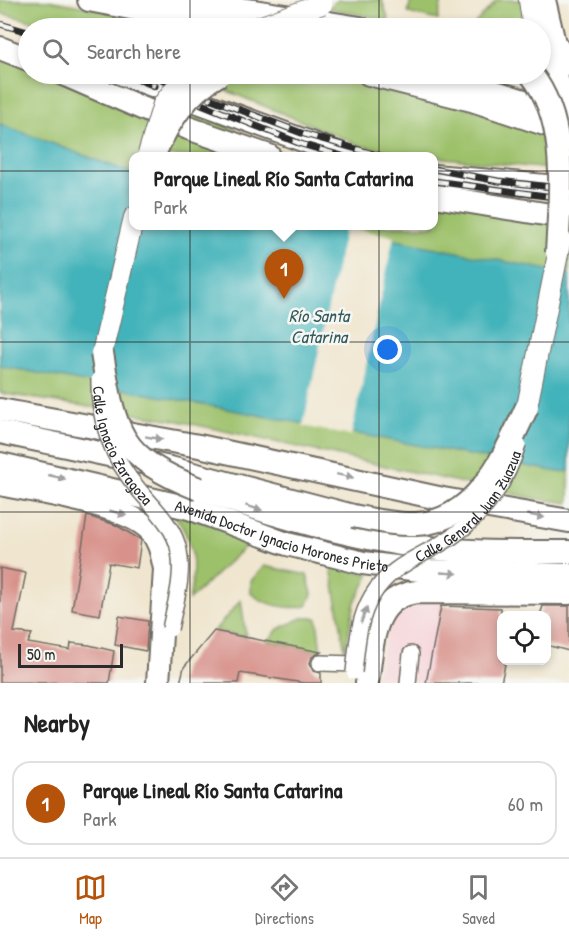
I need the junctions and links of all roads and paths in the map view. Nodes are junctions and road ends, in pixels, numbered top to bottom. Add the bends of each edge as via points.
1 (89, 0) edge
2 (153, 0) edge
3 (529, 0) edge
4 (544, 0) edge
5 (325, 2) edge
6 (182, 18) edge
7 (283, 18) edge
8 (298, 18) edge
9 (532, 18) edge
10 (548, 18) edge
11 (551, 30) edge
12 (0, 33) edge
13 (18, 39) edge
14 (0, 48) edge
15 (18, 55) edge
16 (551, 56) edge
17 (561, 67) edge
18 (86, 84) edge
19 (149, 84) edge
20 (178, 84) edge
21 (203, 84) edge
22 (408, 84) edge
23 (469, 84) edge
24 (539, 84) edge
25 (569, 103) edge
26 (569, 115) edge
27 (569, 132) edge
28 (148, 152) edge
29 (155, 152) edge
30 (257, 152) edge
31 (335, 152) edge
32 (438, 176) edge
33 (569, 188) edge
34 (438, 197) edge
35 (569, 210) edge
36 (569, 218) edge
37 (131, 230) edge
38 (557, 253) junction
39 (102, 353) junction
40 (527, 407) junction
41 (0, 410) edge
42 (0, 432) edge
43 (0, 464) edge
44 (0, 484) edge
45 (569, 521) edge
46 (569, 552) edge
47 (569, 575) edge
48 (569, 593) edge
49 (411, 654) dead end
50 (320, 663) dead end
51 (357, 675) edge
52 (159, 683) edge
53 (408, 683) edge

1 - 6 highway
2 - 8 highway
3 - 9 main road
4 - 10 highway
5 - 7 main road, bridge
11 - 17 highway
12 - 13 highway
14 - 15 highway
16 - 17 main road
17 - 25 main road
18 - 30 highway via 188,128
19 - 31 highway
20 - 28 main road, bridge via 163,104
21 - 29 highway, bridge via 181,106
22 - 27 highway
23 - 26 highway
24 - 38 highway, bridge via 554,104 562,137 564,176
32 - 33 highway
34 - 36 highway
35 - 38 main road, Calle General Juan Zuazua, bridge
37 - 39 main road, Calle Ignacio Zaragoza
38 - 40 main road, Calle General Juan Zuazua, bridge
39 -> 46 highway, bridge via 111,404 123,436 148,465 164,475 273,514 390,542 462,550
39 - 52 street, Calle Ignacio Zaragoza, bridge via 98,394 108,440 129,478 170,529 179,550 180,578
40 - 42 highway, bridge via 489,478 465,506 450,516 418,524 353,516 160,465
51 -> 40 street, Calle General Juan Zuazua, bridge via 358,635 372,596 397,568 454,536 484,509 507,476
41 -> 45 highway
43 -> 47 highway, Avenida Doctor Ignacio Morones Prieto via 189,508 287,544 363,563 438,572
44 -> 52 highway via 116,512 150,531 161,550 165,569
48 - 51 highway via 399,595 380,617
49 - 53 street
50 - 51 street

